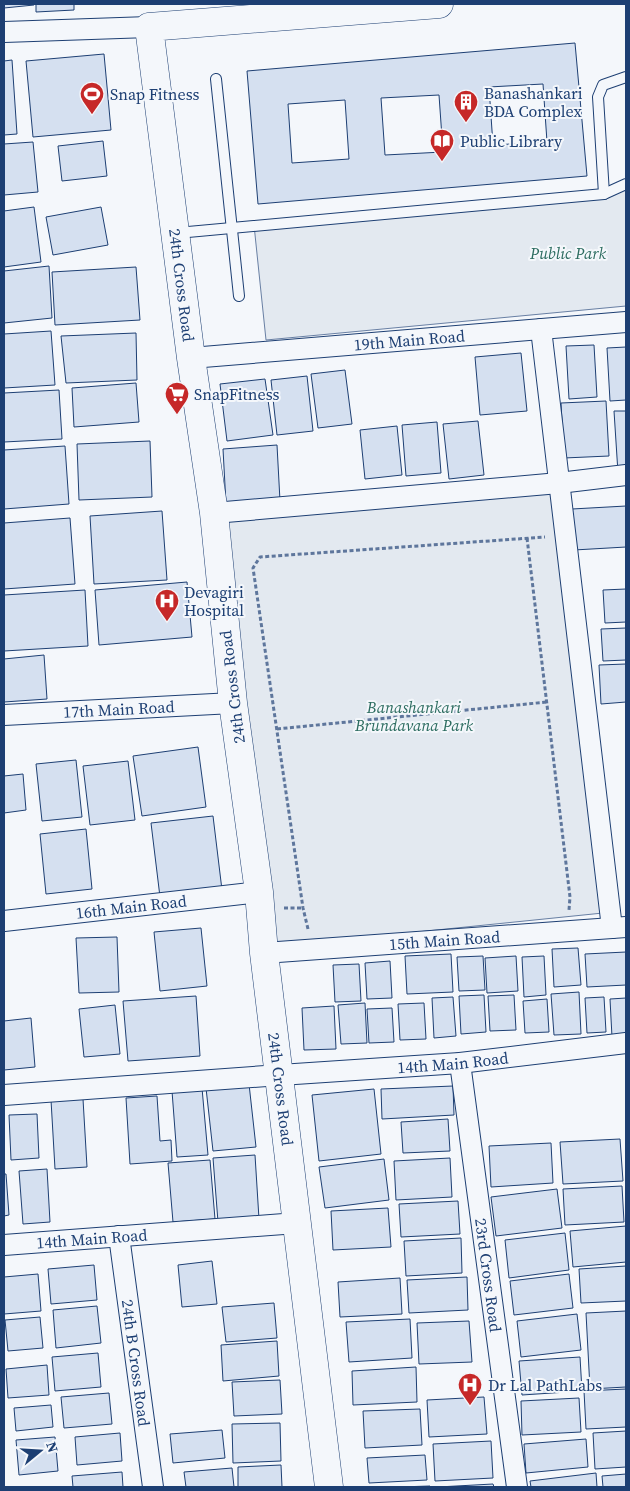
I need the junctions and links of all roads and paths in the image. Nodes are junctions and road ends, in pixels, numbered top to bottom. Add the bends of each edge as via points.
1 (439, 4) edge
2 (149, 27) junction
3 (4, 32) edge
4 (626, 77) edge
5 (216, 79) dead end
6 (626, 184) edge
7 (604, 194) junction
8 (231, 228) junction
9 (176, 233) junction
10 (239, 296) dead end
11 (626, 322) edge
12 (541, 329) junction
13 (191, 358) junction
14 (626, 475) edge
15 (559, 483) junction
16 (214, 513) junction
17 (566, 536) junction
18 (527, 538) junction
19 (233, 702) junction
20 (546, 702) junction
21 (4, 715) edge
22 (277, 729) junction
23 (259, 892) junction
24 (569, 913) dead end
25 (4, 921) edge
26 (619, 928) edge
27 (309, 932) dead end
28 (264, 953) junction
29 (626, 1046) edge
30 (460, 1063) junction
31 (280, 1075) junction
32 (4, 1095) edge
33 (298, 1223) junction
34 (119, 1236) junction
35 (4, 1245) edge
36 (153, 1487) edge
37 (329, 1487) edge
38 (517, 1487) edge

1 - 2 street
2 - 3 street
2 - 9 street, 24th Cross Road
4 - 7 lane via 603,85 598,97
5 - 8 lane
6 - 7 lane
7 - 8 lane
8 - 9 lane
8 - 10 lane
9 - 13 street, 24th Cross Road
11 - 12 street, 19th Main Road
12 - 13 street, 19th Main Road
12 - 15 street
13 - 16 street, 24th Cross Road
14 - 15 street
15 - 16 street
15 - 17 street
16 - 19 street, 24th Cross Road
17 - 18 path
17 - 26 street
18 - 20 path
18 - 22 path via 260,557 253,568
19 - 21 street, 17th Main Road
19 - 23 street, 24th Cross Road
20 - 22 path
20 - 24 path via 570,896
22 - 27 path
23 - 25 street, 16th Main Road
23 - 28 street, 24th Cross Road
26 - 28 street, 15th Main Road
28 - 31 street, 24th Cross Road
29 - 30 street, 14th Main Road
30 - 31 street, 14th Main Road
30 - 38 street, 23rd Cross Road
31 - 32 street
31 - 33 street, 24th Cross Road
33 - 34 street, 14th Main Road
33 - 37 street, 24th Cross Road
34 - 35 street, 14th Main Road
34 - 36 street, 24th B Cross Road

